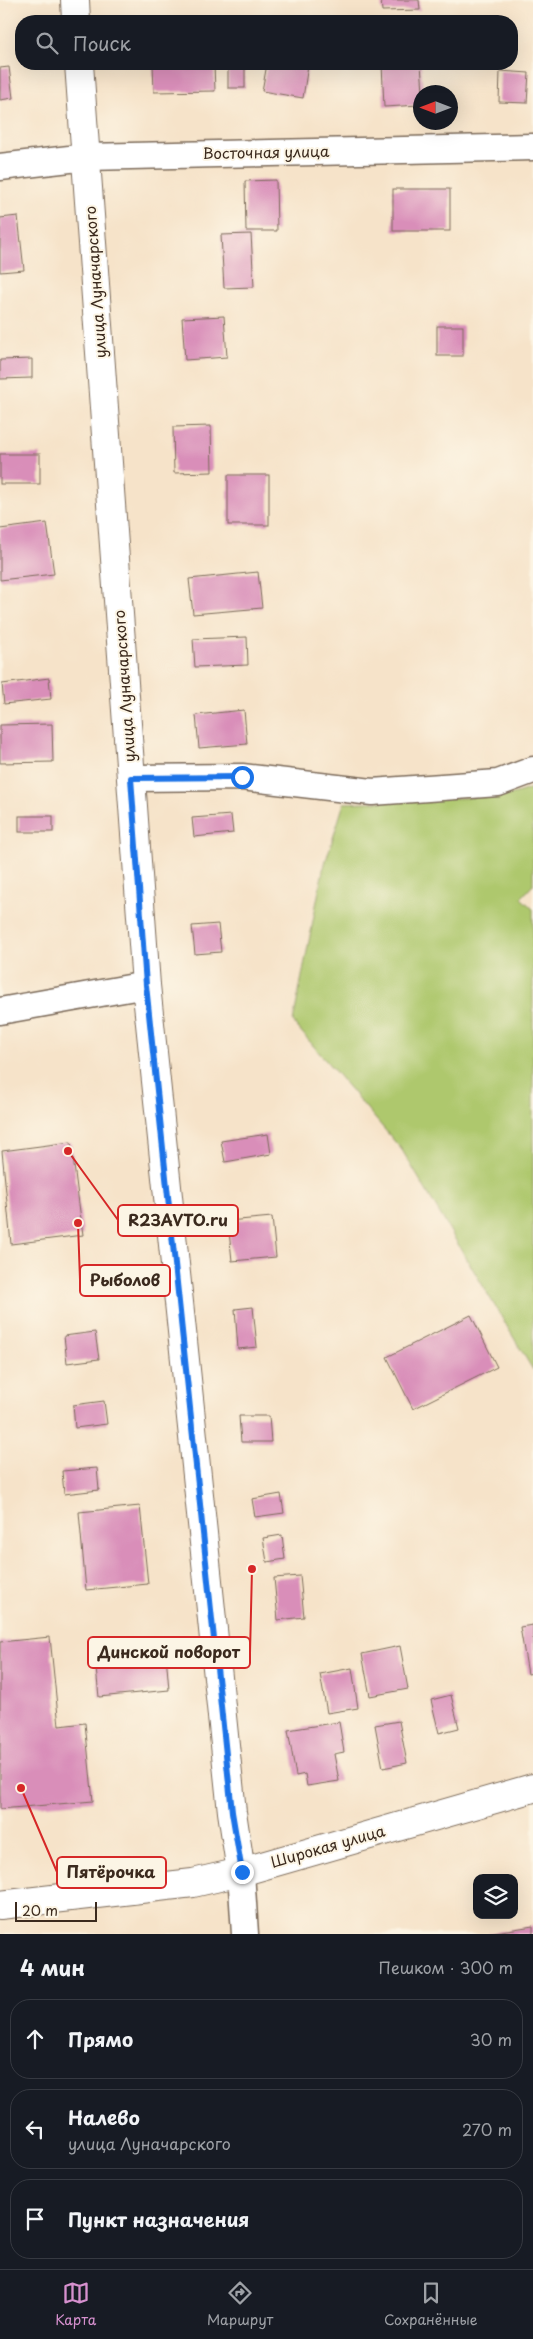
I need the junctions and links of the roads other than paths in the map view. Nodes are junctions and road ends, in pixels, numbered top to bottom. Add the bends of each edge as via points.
1 (74, 0) edge
2 (75, 15) edge
3 (80, 70) edge
4 (533, 148) edge
5 (87, 157) junction
6 (0, 167) edge
7 (533, 770) edge
8 (131, 778) junction
9 (146, 985) junction
10 (0, 1011) edge
11 (533, 1788) edge
12 (242, 1872) junction
13 (0, 1905) edge
14 (245, 1934) edge

1 - 2 main road
3 - 5 main road, улица Луначарского
4 - 5 street, Восточная улица
5 - 6 street, Восточная улица
5 - 8 main road, улица Луначарского
7 - 8 street via 498,784 372,792 242,777
8 - 9 main road, улица Луначарского
9 - 10 street
9 - 12 main road, улица Луначарского via 232,1812
11 - 12 main road, Широкая улица
12 - 13 main road, Широкая улица via 193,1883
12 - 14 street, улица Луначарского

